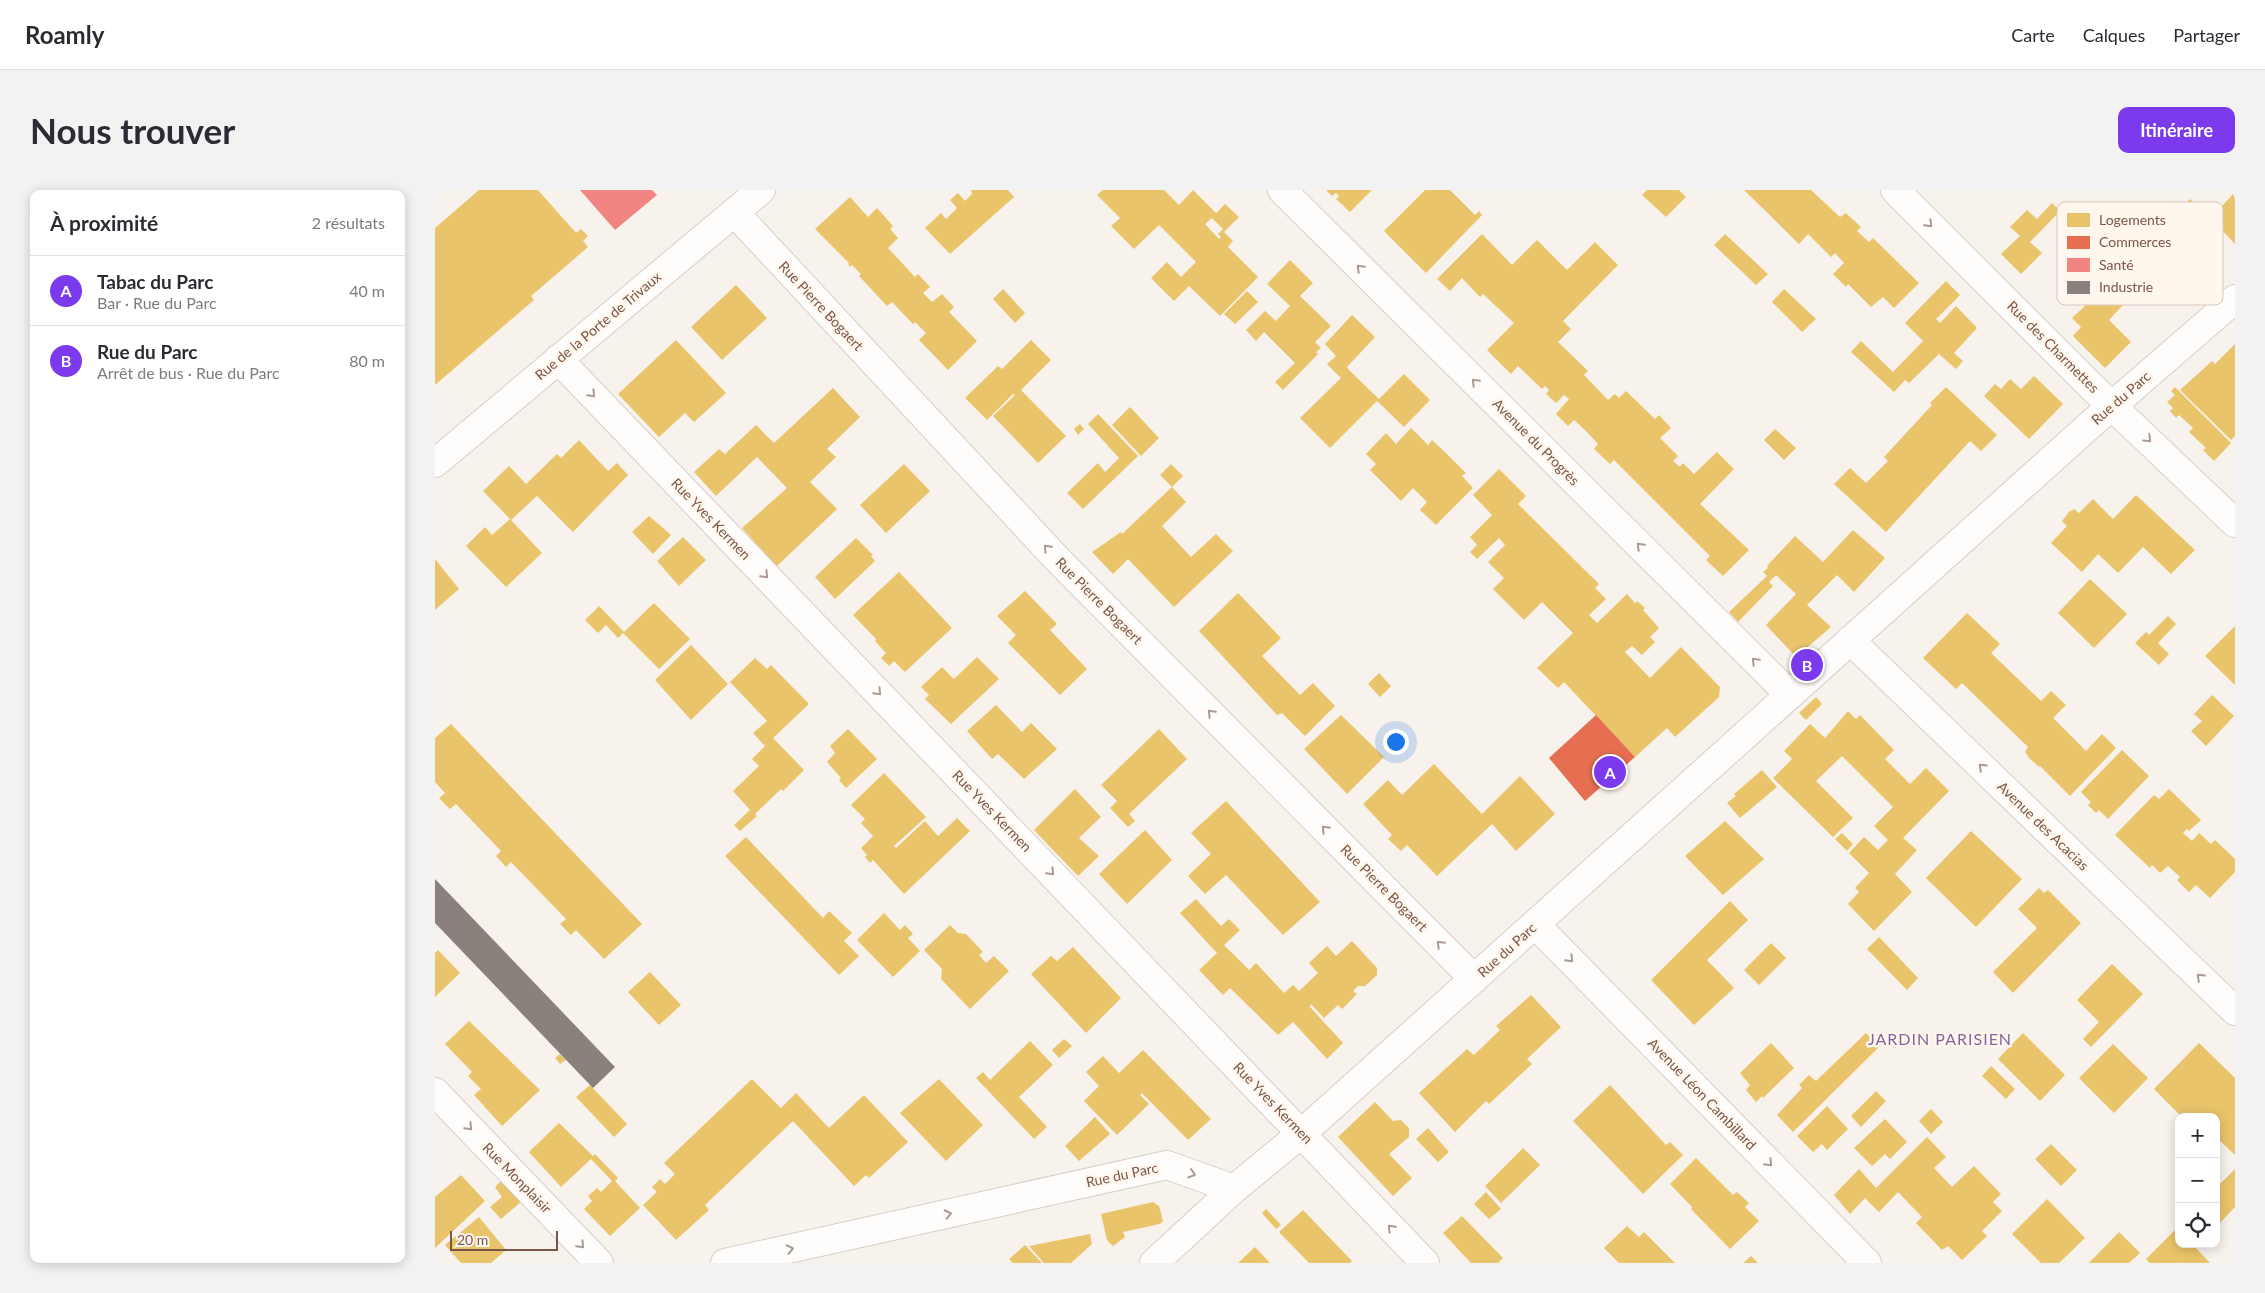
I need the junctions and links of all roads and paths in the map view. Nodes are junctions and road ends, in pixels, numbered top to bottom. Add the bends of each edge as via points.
1 (761, 190) edge
2 (1281, 190) edge
3 (1895, 190) edge
4 (735, 213) junction
5 (2235, 299) edge
6 (558, 359) junction
7 (2113, 405) junction
8 (435, 463) edge
9 (2235, 523) edge
10 (1850, 640) junction
11 (1790, 695) junction
12 (1535, 924) junction
13 (1474, 979) junction
14 (2235, 1011) edge
15 (435, 1092) edge
16 (1302, 1133) junction
17 (1234, 1189) junction
18 (599, 1263) edge
19 (725, 1263) edge
20 (1154, 1263) edge
21 (1425, 1263) edge
22 (1867, 1263) edge

1 - 4 street, Rue de la Porte de Trivaux
11 -> 2 street, Avenue du Progrès
3 -> 7 street, Rue des Charmettes
4 - 6 street, Rue de la Porte de Trivaux
13 -> 4 street, Rue Pierre Bogaert via 1058,560
5 - 7 street, Rue du Parc
6 - 8 street, Rue de la Porte de Trivaux
6 -> 16 street, Rue Yves Kermen
7 -> 9 street, Rue des Charmettes
7 - 10 street, Rue du Parc
10 - 11 street, Rue du Parc
14 -> 10 street, Avenue des Acacias
11 - 12 street, Rue du Parc
12 - 13 street, Rue du Parc
12 -> 22 street, Avenue Léon Cambillard
13 - 16 street, Rue du Parc
15 -> 18 street, Rue Monplaisir
16 - 17 street, Rue du Parc
21 -> 16 street, Rue Yves Kermen
19 -> 17 street, Rue du Parc via 1167,1165
17 - 20 street

